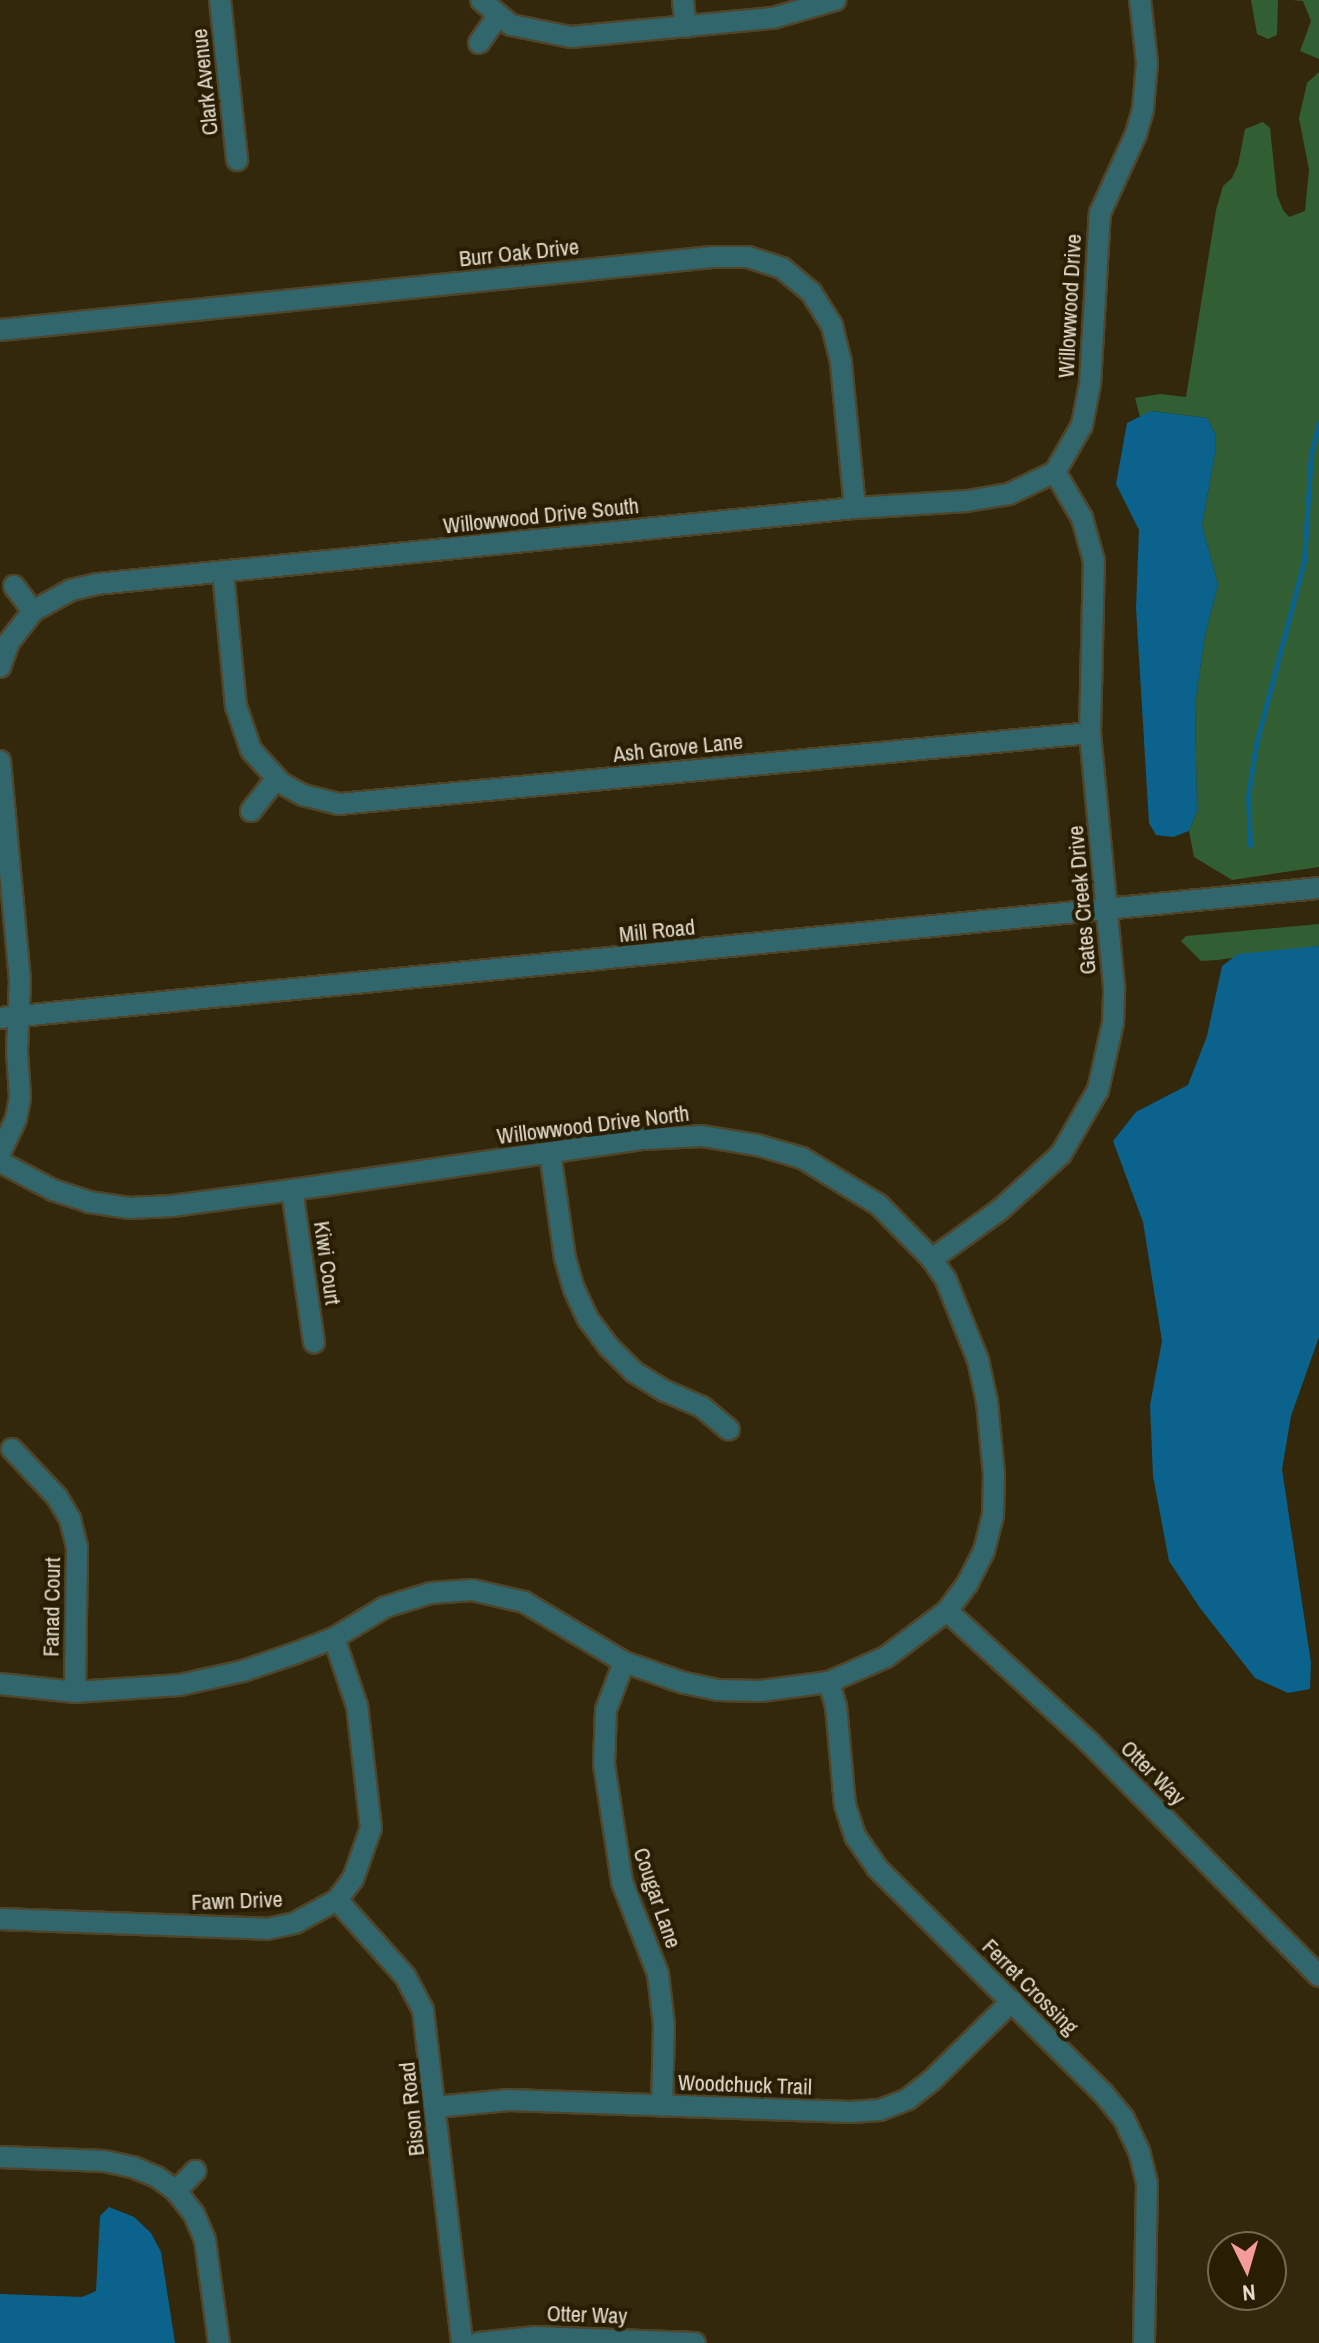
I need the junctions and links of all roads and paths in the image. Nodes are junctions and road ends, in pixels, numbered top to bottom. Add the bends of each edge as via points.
1 (220, 0) edge
2 (481, 0) edge
3 (683, 0) edge
4 (835, 0) edge
5 (1140, 0) edge
6 (497, 17) junction
7 (686, 27) junction
8 (479, 43) dead end
9 (237, 160) dead end
10 (0, 330) edge
11 (1055, 472) junction
12 (855, 508) junction
13 (223, 572) junction
14 (14, 586) dead end
15 (33, 611) junction
16 (0, 667) edge
17 (1090, 733) junction
18 (0, 761) edge
19 (276, 779) junction
20 (251, 811) dead end
21 (3, 837) edge
22 (1319, 888) edge
23 (1107, 912) junction
24 (9, 1017) edge
25 (550, 1153) junction
26 (0, 1154) edge
27 (0, 1162) edge
28 (292, 1190) junction
29 (932, 1259) junction
30 (314, 1342) dead end
31 (729, 1430) dead end
32 (12, 1449) dead end
33 (947, 1611) junction
34 (334, 1638) junction
35 (624, 1662) junction
36 (829, 1682) junction
37 (0, 1684) edge
38 (75, 1692) junction
39 (337, 1900) junction
40 (0, 1919) edge
41 (1319, 1976) edge
42 (1012, 2001) junction
43 (662, 2106) junction
44 (436, 2107) junction
45 (0, 2157) edge
46 (195, 2171) dead end
47 (176, 2191) junction
48 (219, 2343) edge
49 (462, 2343) edge
50 (478, 2343) edge
51 (695, 2343) edge
52 (1144, 2343) edge

1 - 9 street, Clark Avenue
2 - 6 street
3 - 7 street
4 - 7 street via 773,18
5 - 11 street, Willowwood Drive via 1147,63 1143,109 1100,213 1090,384 1082,425
6 - 7 street via 548,36
6 - 8 street
10 - 12 street, Burr Oak Drive via 748,257 782,268 811,292 832,326 841,363
11 - 12 street, Willowwood Drive South via 1009,494
11 - 17 street, Gates Creek Drive via 1092,544
12 - 13 street, Willowwood Drive South
13 - 15 street, Willowwood Drive South via 97,584 71,590
13 - 19 street, Ash Grove Lane via 241,726 255,756
14 - 15 street
15 - 16 street, Willowwood Drive South via 9,642
17 - 19 street, Ash Grove Lane via 356,804 303,795
17 - 23 street, Gates Creek Drive
18 - 21 street
19 - 20 street
21 - 24 street via 20,980
22 - 23 street, Mill Road
23 - 24 street, Mill Road
23 - 29 street, Gates Creek Drive via 1113,1023 1108,1058 1084,1118 1061,1154 1033,1183
24 - 26 street via 20,1098
25 - 28 street, Willowwood Drive North
25 - 29 street, Willowwood Drive North via 702,1136 757,1145 802,1158 842,1179 879,1205
25 - 31 street via 565,1258 588,1319 634,1372 702,1407
27 - 28 street, Willowwood Drive North via 53,1190 129,1208
28 - 30 street, Kiwi Court
29 - 33 street, Willowwood Drive North via 978,1360 994,1475 993,1515 984,1551
32 - 38 street, Fanad Court via 57,1497 70,1519 78,1576
33 - 36 street, Willowwood Drive North via 886,1657
33 - 41 street, Otter Way via 1089,1742
34 - 35 street, Willowwood Drive North via 385,1607 431,1593 472,1590 524,1602
34 - 38 street, Willowwood Drive North via 243,1671 180,1685
34 - 39 street, Fawn Drive via 361,1722 371,1828 357,1872
35 - 36 street, Willowwood Drive North via 718,1690 761,1691
35 - 43 street, Cougar Lane via 606,1710 604,1764 622,1882 658,1974 664,2025
36 - 42 street, Ferret Crossing via 845,1805 855,1836 877,1868
37 - 38 street, Willowwood Drive North
39 - 40 street, Fawn Drive via 295,1923 267,1929
39 - 44 street, Bison Road via 415,1991 427,2031
42 - 43 street, Woodchuck Trail via 931,2081 908,2099 880,2110
42 - 52 street, Ferret Crossing via 1103,2093 1124,2119 1139,2151 1150,2217
43 - 44 street, Woodchuck Trail via 509,2100
44 - 49 street, Bison Road
45 - 47 street via 119,2164 157,2177
46 - 47 street
47 - 48 street via 205,2240
50 - 51 street, Otter Way via 536,2337

